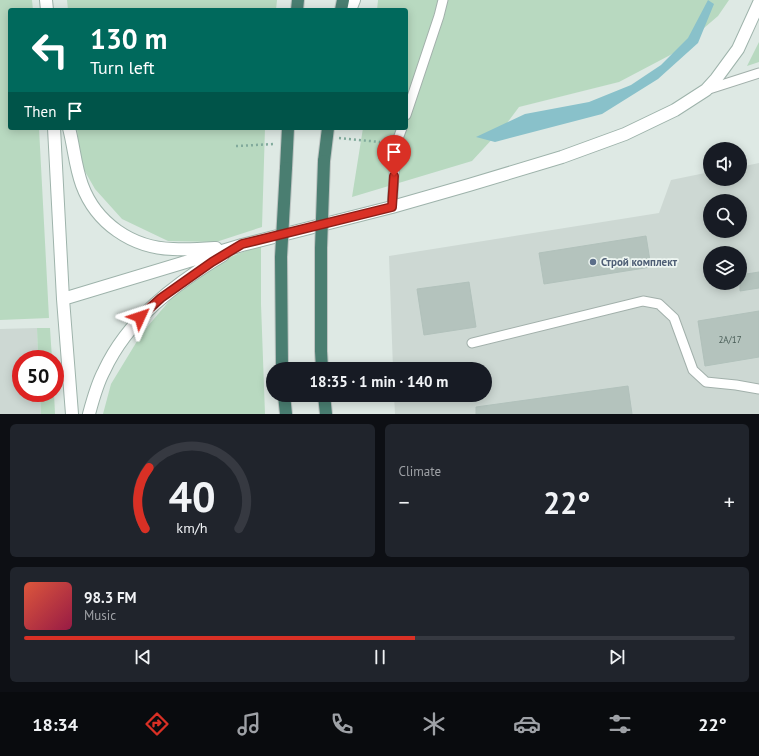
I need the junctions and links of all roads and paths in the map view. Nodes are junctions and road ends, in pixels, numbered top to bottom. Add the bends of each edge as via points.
1 (443, 0) edge
2 (759, 3) edge
3 (759, 73) edge
4 (706, 90) junction
5 (408, 109) edge
6 (54, 130) edge
7 (69, 130) edge
8 (288, 130) edge
9 (401, 130) edge
10 (328, 133) edge
11 (380, 142) dead end
12 (287, 143) junction
13 (236, 146) dead end
14 (392, 207) junction
15 (236, 246) junction
16 (63, 299) junction
17 (472, 343) dead end
18 (282, 362) edge
19 (322, 362) edge
20 (759, 389) edge
21 (285, 402) edge
22 (325, 402) edge
23 (72, 414) edge
24 (89, 414) edge
25 (286, 414) edge
26 (326, 414) edge

1 - 5 lane
2 - 4 main road via 738,49
3 - 4 lane
4 - 14 main road via 675,110 625,134 562,156
6 - 16 main road
7 - 15 main road via 78,174 87,197 103,219 120,234 153,247 172,249
8 - 12 highway
9 - 14 lane via 396,144
10 - 11 path
10 - 19 highway, bridge via 324,161 321,248
12 - 13 path
12 - 18 highway, bridge via 281,257
14 - 15 main road
15 - 16 main road
15 - 24 main road via 161,298 140,317 104,371
16 - 23 main road
17 - 20 lane via 643,301 651,302 659,304 674,318 693,370 706,382
21 - 25 highway
22 - 26 highway

